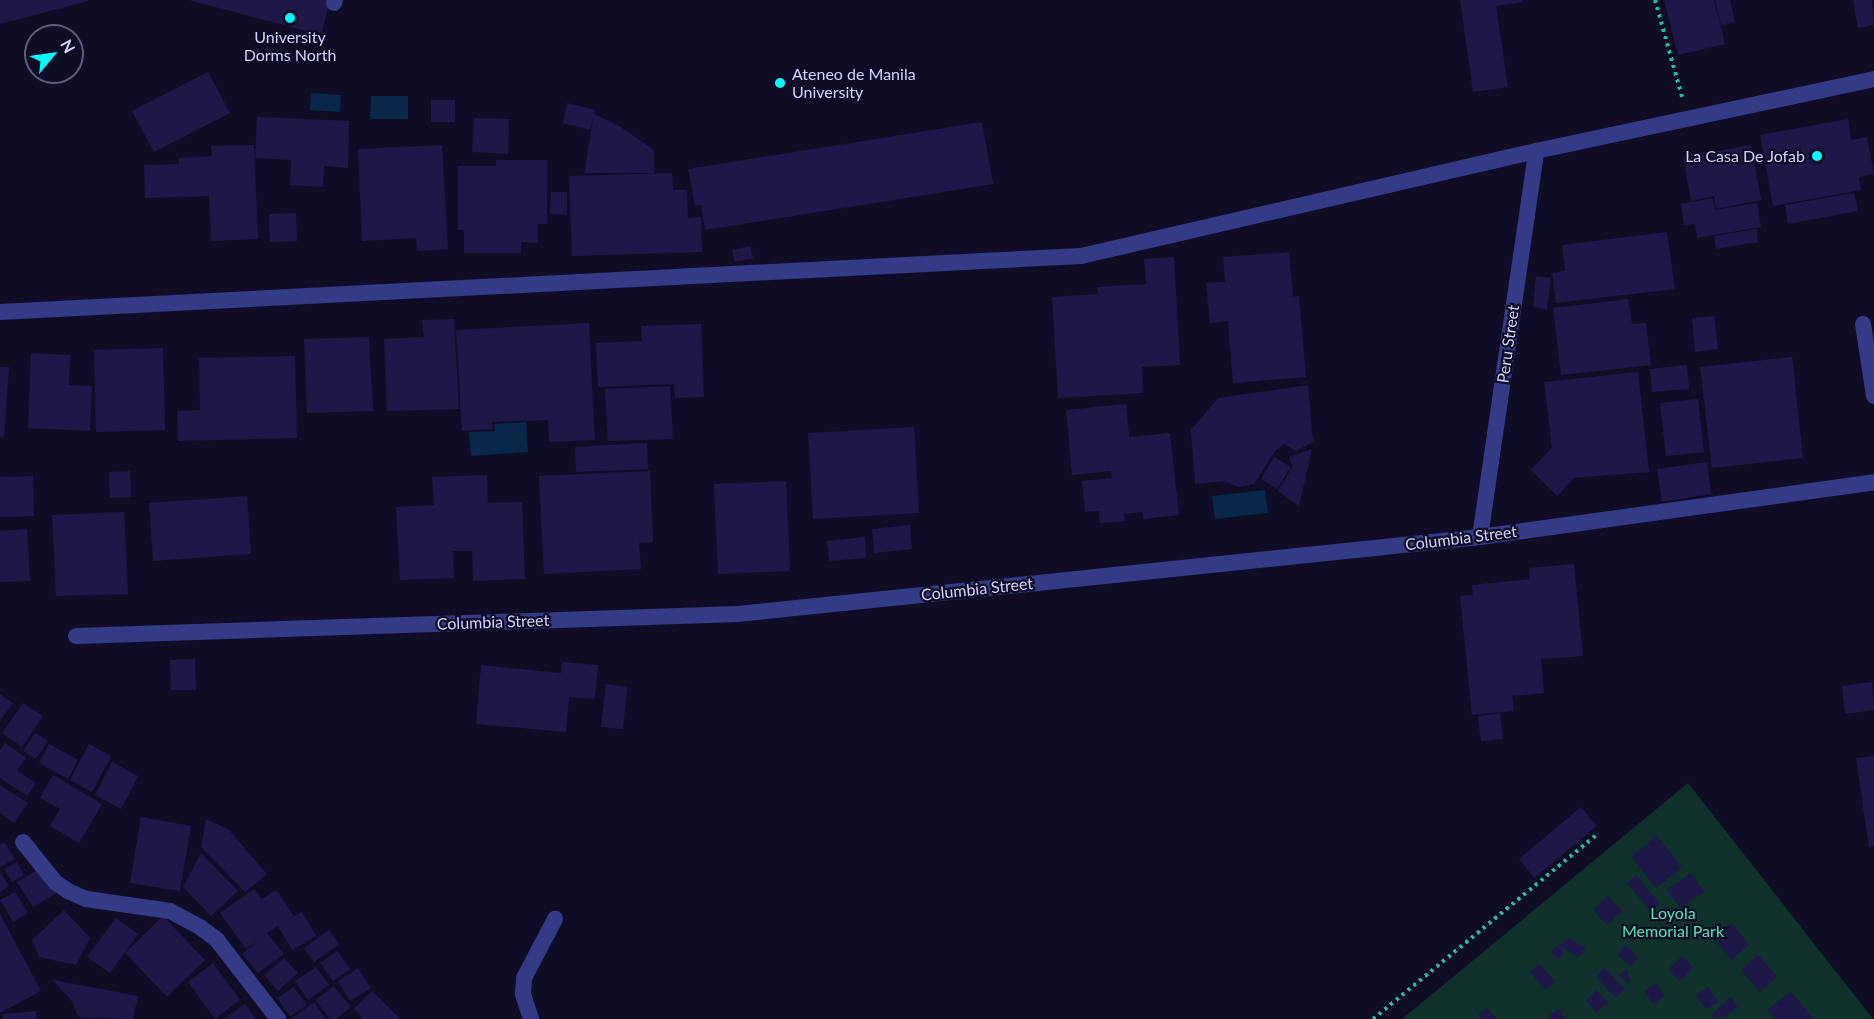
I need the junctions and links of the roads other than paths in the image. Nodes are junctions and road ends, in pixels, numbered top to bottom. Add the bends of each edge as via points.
1 (1874, 79) edge
2 (1536, 151) junction
3 (0, 312) edge
4 (1863, 324) dead end
5 (1874, 396) edge
6 (1874, 482) edge
7 (1480, 537) junction
8 (76, 636) dead end
9 (23, 842) dead end
10 (555, 919) dead end
11 (278, 1019) edge
12 (531, 1019) edge

1 - 2 street
2 - 3 street via 1081,256
2 - 7 street, Peru Street
4 - 5 street
6 - 7 street, Columbia Street
7 - 8 street, Columbia Street via 738,614
9 - 11 street via 55,882 68,891 86,899 170,910 200,927 217,940
10 - 12 street via 524,978 523,994

